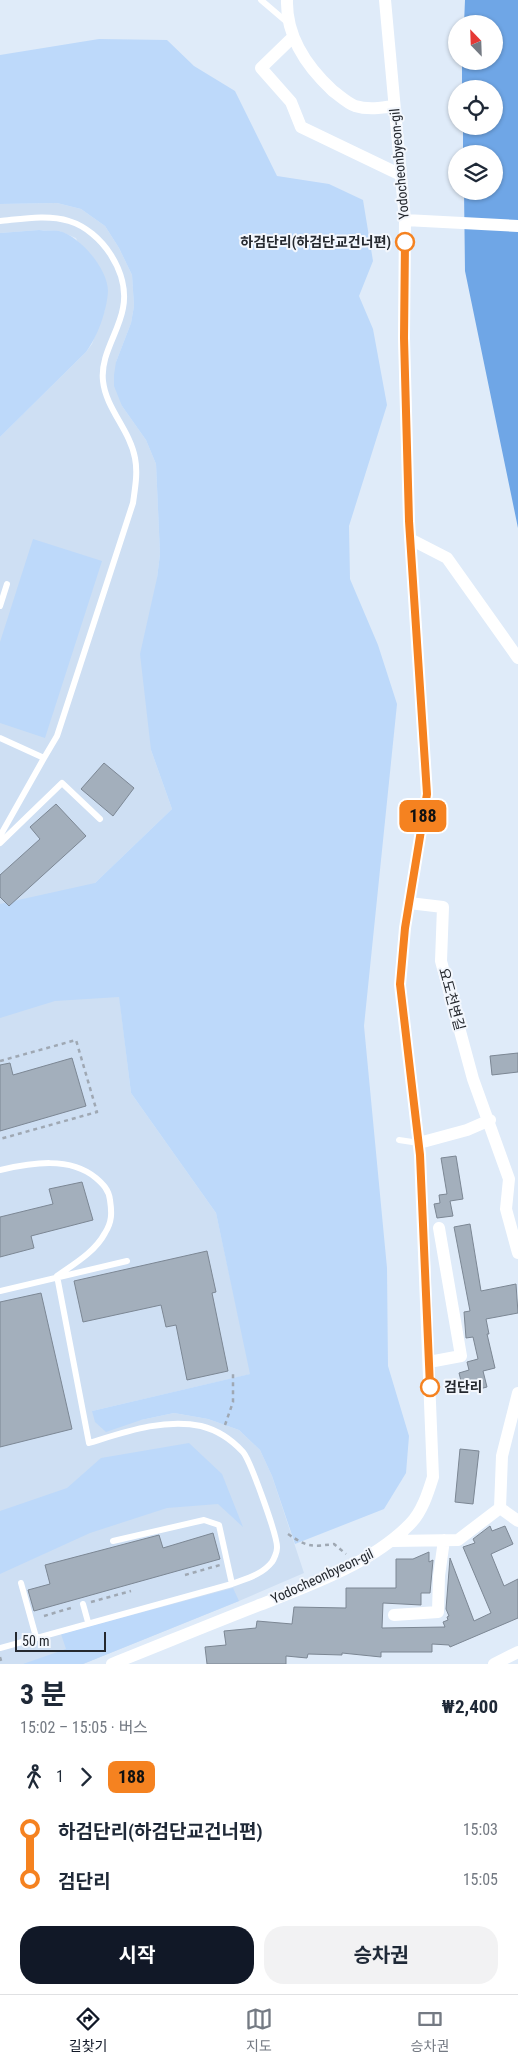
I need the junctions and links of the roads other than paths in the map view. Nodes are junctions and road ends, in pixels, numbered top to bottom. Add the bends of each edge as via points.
1 (260, 0) edge
2 (287, 0) edge
3 (385, 0) edge
4 (289, 23) junction
5 (293, 37) junction
6 (394, 106) junction
7 (401, 175) junction
8 (405, 220) junction
9 (0, 221) edge
10 (518, 226) edge
11 (410, 538) junction
12 (7, 584) dead end
13 (0, 606) edge
14 (518, 658) edge
15 (0, 738) edge
16 (44, 758) junction
17 (100, 818) dead end
18 (0, 836) edge
19 (0, 844) edge
20 (409, 903) junction
21 (490, 1120) junction
22 (399, 1140) dead end
23 (419, 1143) junction
24 (0, 1170) edge
25 (439, 1228) dead end
26 (518, 1253) edge
27 (127, 1261) dead end
28 (57, 1276) junction
29 (0, 1291) edge
30 (429, 1362) junction
31 (518, 1393) edge
32 (516, 1412) edge
33 (500, 1508) junction
34 (518, 1521) edge
35 (444, 1540) junction
36 (113, 1541) dead end
37 (393, 1541) junction
38 (21, 1583) dead end
39 (232, 1584) junction
40 (83, 1604) road end
41 (394, 1615) dead end
42 (88, 1622) junction
43 (36, 1637) junction
44 (0, 1648) edge
45 (518, 1652) edge
46 (112, 1664) edge
47 (494, 1664) edge

1 - 4 lane
2 - 4 street
3 - 6 street, Yodocheonbyeon-gil
4 - 5 street
5 - 6 street via 317,74 349,103 369,108
5 - 7 street via 261,68 291,102 301,127
6 - 7 street, Yodocheonbyeon-gil
7 - 8 street, Yodocheonbyeon-gil
8 - 10 street
8 - 11 street, Yodocheonbyeon-gil via 404,338
9 - 16 lane via 57,219 80,226 92,234 113,259 124,294 123,308 102,379 105,394 135,456 133,503 56,736
11 - 14 street via 447,558
11 - 20 street, Yodocheonbyeon-gil via 427,794
12 - 13 lane
15 - 16 lane
16 - 18 lane
17 - 19 lane via 62,783
20 - 21 street, 요도천변길 via 443,907 442,961 474,1079
20 - 23 street, Yodocheonbyeon-gil via 400,984
21 - 23 street
21 - 26 street, 요도천변길 via 509,1179 506,1209
22 - 23 lane
23 - 30 street, Yodocheonbyeon-gil
24 - 28 lane via 37,1164 80,1168 104,1185 110,1195 112,1218 105,1234 96,1246
25 - 30 street via 461,1356
27 - 28 lane
28 - 29 lane
28 - 39 lane via 89,1443 132,1430 173,1423 201,1426 219,1433 244,1453 270,1520 277,1549 272,1562 262,1572
30 - 37 street, Yodocheonbyeon-gil via 433,1477 412,1523
31 - 32 street
32 - 33 street via 502,1456
33 - 34 street
33 - 35 street via 458,1540
35 - 37 street
35 - 41 street via 438,1576 438,1612
36 - 39 lane via 204,1520 219,1525
37 - 46 street, Yodocheonbyeon-gil via 305,1587
38 - 43 lane
39 - 42 lane
40 - 42 lane
42 - 43 lane
43 - 44 lane
45 - 47 street

